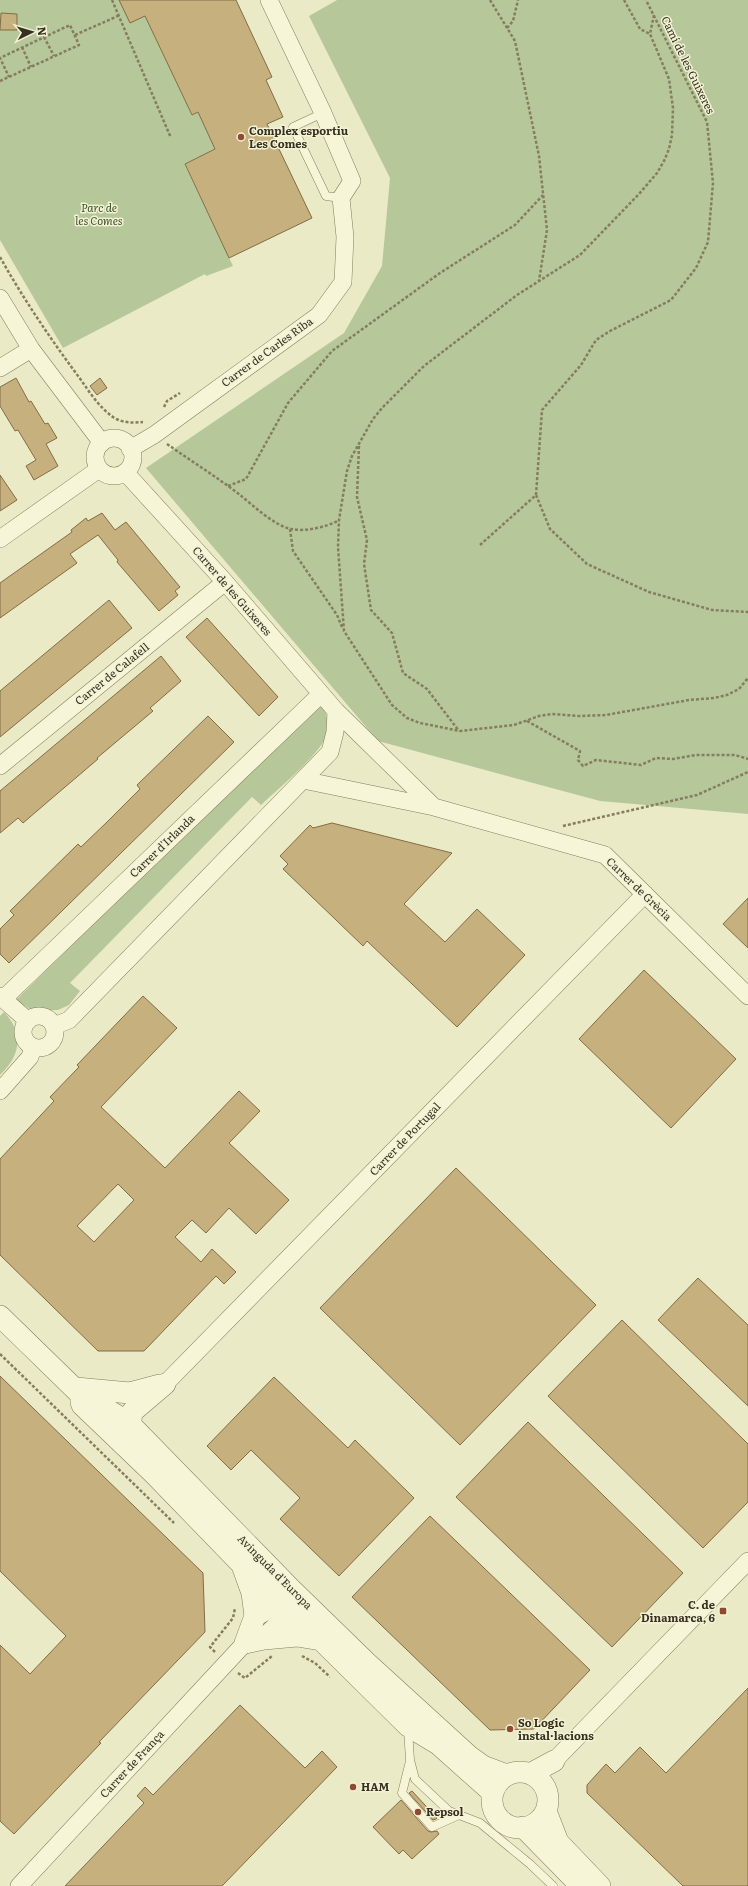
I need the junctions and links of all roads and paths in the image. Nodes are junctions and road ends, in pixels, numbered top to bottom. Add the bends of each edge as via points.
1 (112, 0) edge
2 (269, 0) edge
3 (490, 0) edge
4 (518, 0) edge
5 (624, 0) edge
6 (646, 0) edge
7 (120, 15) junction
8 (654, 16) junction
9 (507, 28) junction
10 (650, 34) junction
11 (75, 35) junction
12 (44, 37) junction
13 (22, 47) junction
14 (54, 56) junction
15 (31, 67) junction
16 (9, 77) junction
17 (0, 81) edge
18 (323, 113) junction
19 (171, 138) dead end
20 (543, 196) junction
21 (341, 198) junction
22 (0, 257) edge
23 (539, 282) junction
24 (0, 298) edge
25 (31, 349) junction
26 (0, 368) edge
27 (180, 393) dead end
28 (163, 408) dead end
29 (152, 427) junction
30 (102, 443) junction
31 (359, 445) junction
32 (130, 449) junction
33 (99, 469) junction
34 (126, 472) junction
35 (228, 486) junction
36 (536, 495) junction
37 (338, 520) junction
38 (290, 529) junction
39 (0, 539) edge
40 (480, 545) dead end
41 (226, 582) junction
42 (748, 612) edge
43 (344, 631) junction
44 (748, 678) edge
45 (321, 694) junction
46 (336, 711) junction
47 (527, 721) junction
48 (460, 732) junction
49 (748, 759) edge
50 (0, 766) edge
51 (748, 772) edge
52 (303, 780) junction
53 (434, 807) junction
54 (562, 827) dead end
55 (645, 894) junction
56 (748, 996) edge
57 (2, 997) edge
58 (28, 1021) junction
59 (54, 1026) junction
60 (33, 1047) junction
61 (0, 1091) edge
62 (0, 1316) edge
63 (0, 1354) edge
64 (165, 1384) junction
65 (76, 1391) junction
66 (130, 1425) junction
67 (183, 1504) junction
68 (174, 1523) dead end
69 (234, 1531) junction
70 (748, 1561) edge
71 (242, 1564) junction
72 (236, 1606) dead end
73 (284, 1608) junction
74 (255, 1616) junction
75 (321, 1640) junction
76 (255, 1641) junction
77 (295, 1654) dead end
78 (278, 1655) dead end
79 (226, 1663) junction
80 (367, 1663) junction
81 (331, 1677) dead end
82 (415, 1730) junction
83 (461, 1757) junction
84 (410, 1760) junction
85 (554, 1760) joint
86 (507, 1775) junction
87 (537, 1780) junction
88 (493, 1793) junction
89 (546, 1811) junction
90 (459, 1815) junction
91 (523, 1827) junction
92 (19, 1886) edge
93 (553, 1886) edge
94 (581, 1886) edge
95 (600, 1886) edge

1 - 7 path
2 - 18 street
3 - 9 path
4 - 9 path via 513,21
5 - 10 path via 640,29
6 - 8 path, Camí de les Guixeres
7 - 11 path
7 - 19 path
8 - 10 path
8 - 36 path, Camí de les Guixeres via 707,122 713,182 708,242 696,268 671,300 596,340 581,364 542,410
9 - 20 path via 515,41 539,156
10 - 23 path via 669,79 671,93 672,135 666,155 648,184 580,255
11 - 12 path via 70,25
11 - 14 path via 79,45
12 - 13 path
12 - 14 path
13 - 15 path
13 - 16 path via 0,58
14 - 15 path
15 - 16 path
16 - 17 path
18 - 21 street via 352,180
18 - 21 lane via 293,127 326,196
20 - 23 path via 546,230
20 - 35 path via 515,225 440,273 332,351 288,402 246,479
21 - 29 street, Carrer de Carles Riba via 345,237 343,282 319,315
22 - 29 path via 62,354 97,401 113,418
23 - 31 path via 517,295 424,366 382,408
24 - 25 street
25 - 26 street
25 - 30 street
27 - 28 path
29 - 32 street, Carrer de Carles Riba
29 - 35 path
30 - 32 street via 116,439
30 - 33 street via 95,454
31 - 37 path via 347,470
31 - 48 path via 357,498 367,540 364,564 370,610 392,633 403,673 427,690
32 - 34 street via 132,462
33 - 34 street via 111,476
33 - 39 street
34 - 41 street, Carrer de les Guixeres
35 - 38 path via 268,518
36 - 40 path
36 - 42 path, Camí de les Guixeres via 550,529 587,564 649,592 712,610
37 - 38 path via 327,526
37 - 43 path
38 - 43 path via 293,551 337,615
41 - 45 street, Carrer de les Guixeres
41 - 50 street, Carrer de Calafell
43 - 48 path via 392,705 408,718 420,723
44 - 47 path via 739,688 727,695 714,698 606,715 552,714
45 - 46 street, Carrer de les Guixeres
45 - 57 street, Carrer d'Irlanda
46 - 52 street via 335,732 330,752
46 - 53 street, Carrer de Grècia
47 - 48 path
47 - 49 path via 580,751 578,760 582,766 596,760 641,765 656,758 673,759 696,755 735,755
51 - 54 path via 697,794
52 - 53 street, Carrer de Grècia
52 - 59 street via 69,1020
53 - 55 street, Carrer de Grècia via 605,855
55 - 56 street, Carrer de Grècia
55 - 64 street, Carrer de Portugal
57 - 58 street
58 - 59 street via 41,1016 50,1020
58 - 60 street via 23,1034
59 - 60 street via 55,1035 51,1043 44,1048
60 - 61 street via 30,1057
62 - 65 street, Avinguda d'Europa
63 - 68 path
64 - 65 street via 130,1393
64 - 66 street via 132,1412
65 - 66 street, Avinguda d'Europa
65 - 67 street, Avinguda d'Europa via 82,1405
66 - 67 street via 129,1435 175,1483
66 - 69 street, Avinguda d'Europa
67 - 71 street, Avinguda d'Europa
69 - 73 street via 240,1550 285,1595
69 - 80 street, Avinguda d'Europa
70 - 85 street
71 - 73 street, Avinguda d'Europa
71 - 74 street via 252,1593
72 - 79 path via 233,1618 210,1647
73 - 74 street via 270,1607
73 - 75 street, Avinguda d'Europa
73 - 76 street via 283,1621
73 - 80 street via 298,1608 356,1664
74 - 76 street
75 - 76 street via 297,1636
75 - 82 street, Avinguda d'Europa
76 - 79 street, Carrer de França
77 - 81 path via 315,1664
78 - 79 path via 273,1656 245,1678
79 - 92 street, Carrer de França
80 - 83 street, Avinguda d'Europa
82 - 83 street, Avinguda d'Europa
82 - 84 lane
83 - 86 street
83 - 88 street, Avinguda d'Europa
84 - 90 lane via 415,1779 449,1812
84 - 90 lane via 402,1793 418,1812 432,1827
85 - 87 street
86 - 87 street via 519,1772
86 - 88 street via 498,1783
87 - 89 street via 548,1798
88 - 91 street via 493,1806 499,1818 510,1826
89 - 91 street via 537,1822
89 - 95 street via 558,1842
90 - 93 lane via 480,1824
91 - 94 street

